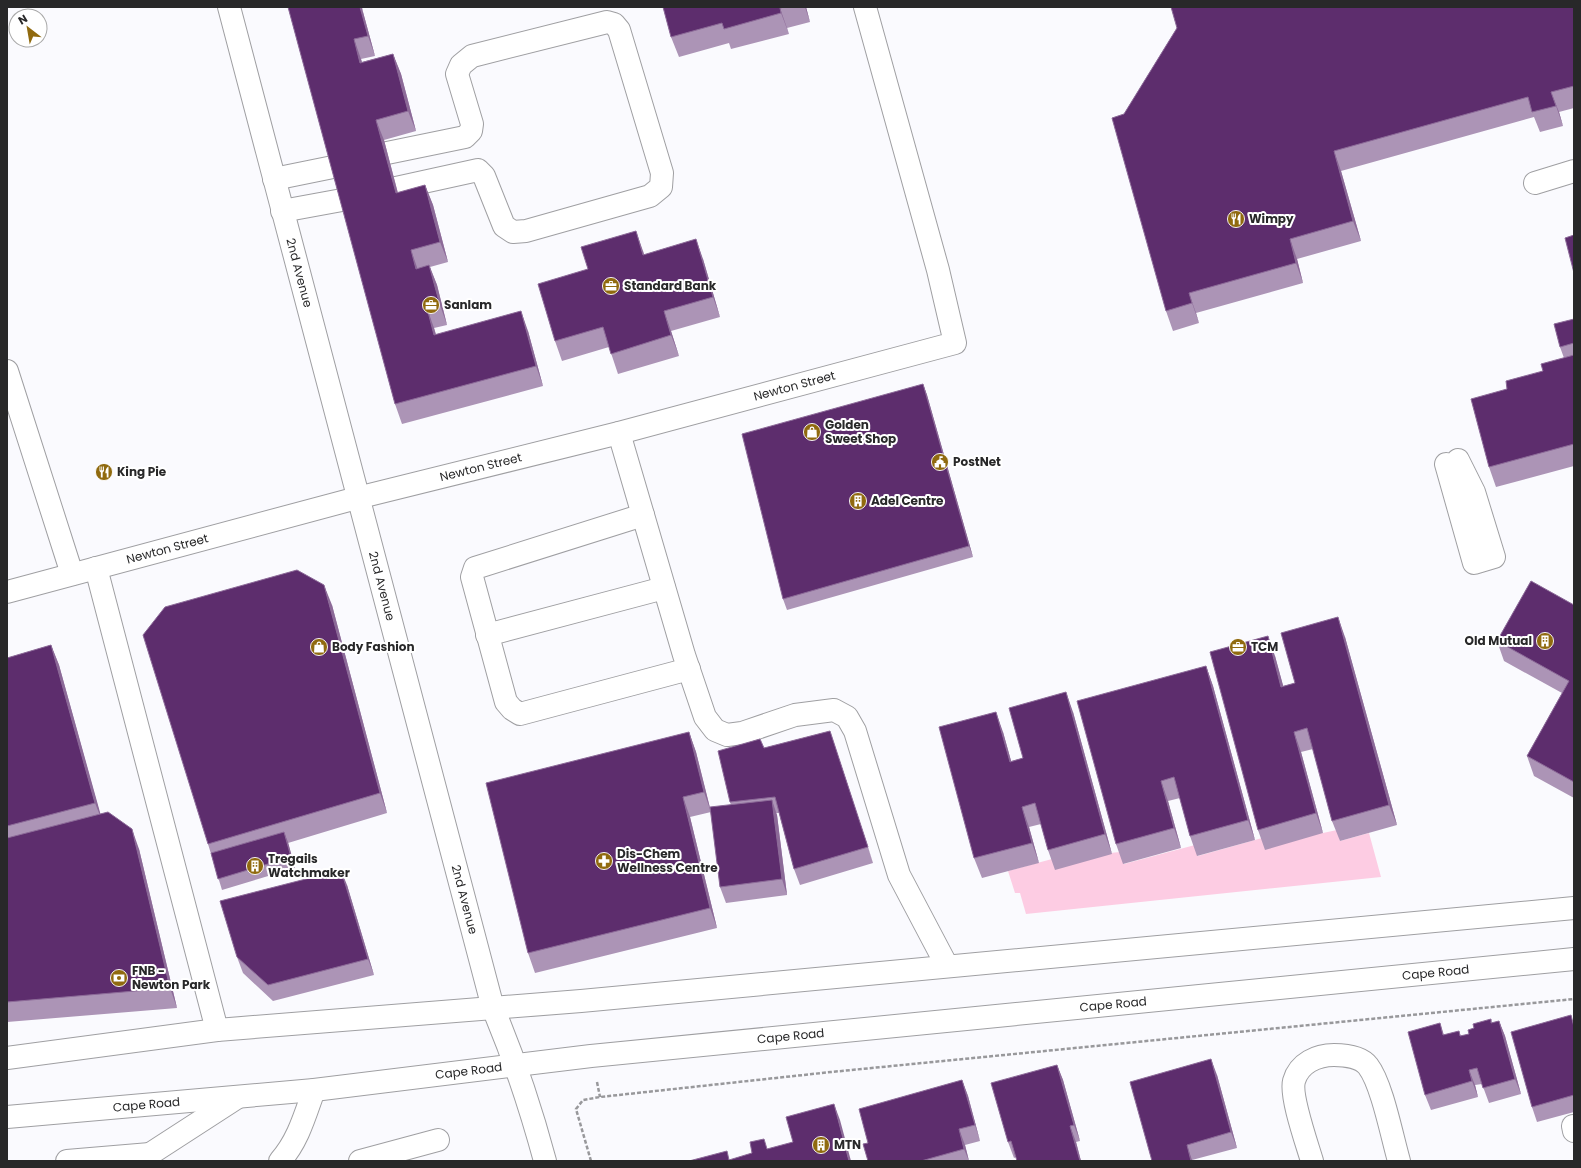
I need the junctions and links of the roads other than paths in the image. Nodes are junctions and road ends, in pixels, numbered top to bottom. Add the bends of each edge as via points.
1 (229, 7) edge
2 (865, 7) edge
3 (387, 153) edge
4 (333, 167) edge
5 (1574, 171) edge
6 (274, 179) junction
7 (1535, 182) dead end
8 (396, 188) edge
9 (342, 200) edge
10 (282, 212) junction
11 (7, 371) edge
12 (619, 433) junction
13 (357, 498) junction
14 (643, 514) junction
15 (96, 568) junction
16 (72, 574) junction
17 (664, 588) junction
18 (7, 592) edge
19 (487, 635) junction
20 (689, 669) junction
21 (1574, 908) edge
22 (1574, 959) edge
23 (947, 966) junction
24 (493, 1008) junction
25 (217, 1030) junction
26 (7, 1058) edge
27 (515, 1065) junction
28 (314, 1090) junction
29 (238, 1097) junction
30 (7, 1117) edge
31 (438, 1140) dead end
32 (147, 1158) edge
33 (67, 1161) edge
34 (280, 1161) edge
35 (360, 1161) edge
36 (545, 1161) edge
37 (1312, 1161) edge
38 (1399, 1161) edge

1 - 6 main road, 2nd Avenue
2 - 12 main road, Newton Street via 938,270 955,343
3 - 8 main road via 465,137 472,124 457,74 461,65 472,56 607,22 614,24 619,30 662,173 661,187 650,196 526,231 513,232 504,226 484,176 478,170
4 - 6 main road
5 - 7 main road
6 - 10 main road, 2nd Avenue
9 - 10 main road
10 - 13 main road, 2nd Avenue
11 - 16 main road
12 - 13 main road, Newton Street
12 - 14 main road
13 - 15 main road, Newton Street
13 - 24 main road, 2nd Avenue
14 - 17 main road
14 - 19 main road via 475,568 472,577
15 - 16 main road, Newton Street
15 - 25 main road
16 - 18 main road, Newton Street
17 - 19 main road
17 - 20 main road
19 - 20 main road via 506,702 520,714
20 - 23 main road via 705,717 715,730 727,735 742,733 796,715 834,710 847,717 855,731 899,875
21 - 23 main road
22 - 27 main road, Cape Road
23 - 24 main road
24 - 25 main road
24 - 27 main road, 2nd Avenue
25 - 26 main road
27 - 28 main road, Cape Road
27 - 36 main road, 2nd Avenue
28 - 29 main road, Cape Road
28 - 34 main road via 301,1128
29 - 30 main road, Cape Road
29 - 32 main road
31 - 35 main road
32 - 33 main road
37 - 38 main road via 1297,1111 1294,1082 1299,1071 1309,1061 1326,1055 1348,1055 1367,1064 1376,1077

